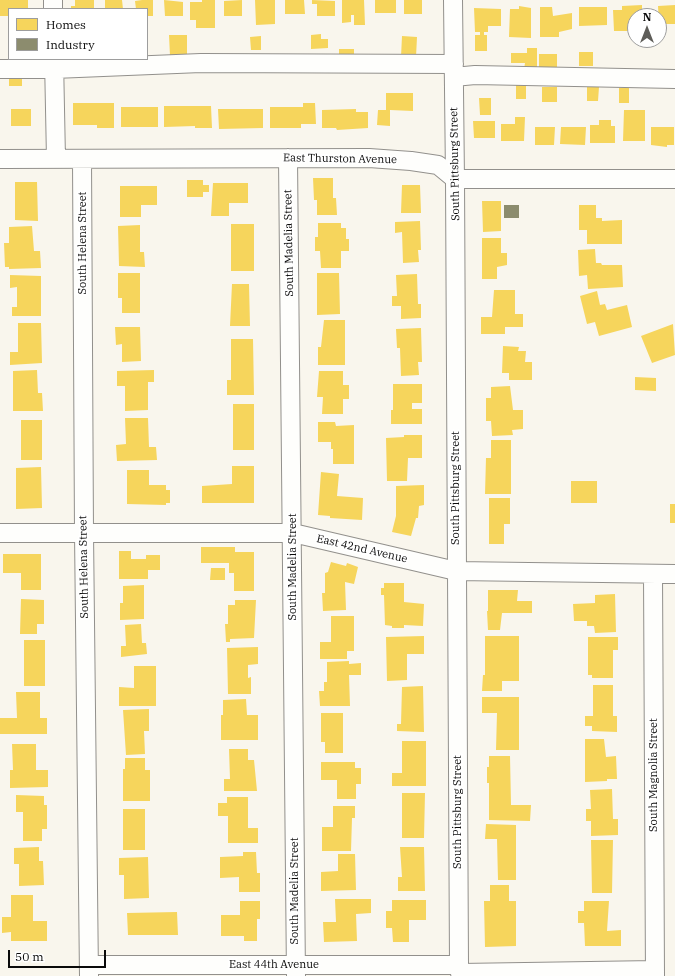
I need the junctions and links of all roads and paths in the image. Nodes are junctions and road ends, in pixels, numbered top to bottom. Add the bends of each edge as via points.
1 (453, 0) edge
2 (54, 64) edge
3 (0, 69) edge
4 (454, 71) junction
5 (675, 79) edge
6 (288, 158) junction
7 (0, 159) edge
8 (56, 159) junction
9 (82, 159) junction
10 (455, 179) junction
11 (675, 179) edge
12 (0, 533) edge
13 (84, 533) junction
14 (293, 533) junction
15 (456, 571) junction
16 (653, 574) junction
17 (675, 574) edge
18 (89, 971) edge
19 (296, 971) edge
20 (460, 972) edge
21 (655, 973) edge

1 - 4 street, South Pittsburg Street
2 - 3 street
2 - 4 street via 201,63
2 - 8 street
4 - 5 street via 475,75
4 - 10 street, South Pittsburg Street
6 - 9 street, East Thurston Avenue
6 - 10 street, East Thurston Avenue via 411,161 438,165
6 - 14 street, South Madelia Street
7 - 8 street, East Thurston Avenue
8 - 9 street, East Thurston Avenue
9 - 13 street, South Helena Street
10 - 11 street
10 - 15 street, South Pittsburg Street
12 - 13 street, East 42nd Avenue
13 - 14 street, East 42nd Avenue
13 - 18 street, South Helena Street
14 - 15 street, East 42nd Avenue
14 - 19 street, South Madelia Street
15 - 16 street, East 42nd Avenue
15 - 20 street, South Pittsburg Street
16 - 17 street, East 42nd Avenue
16 - 21 street, South Magnolia Street
18 - 19 street, East 44th Avenue
19 - 20 street, East 44th Avenue
20 - 21 street, East 44th Avenue

